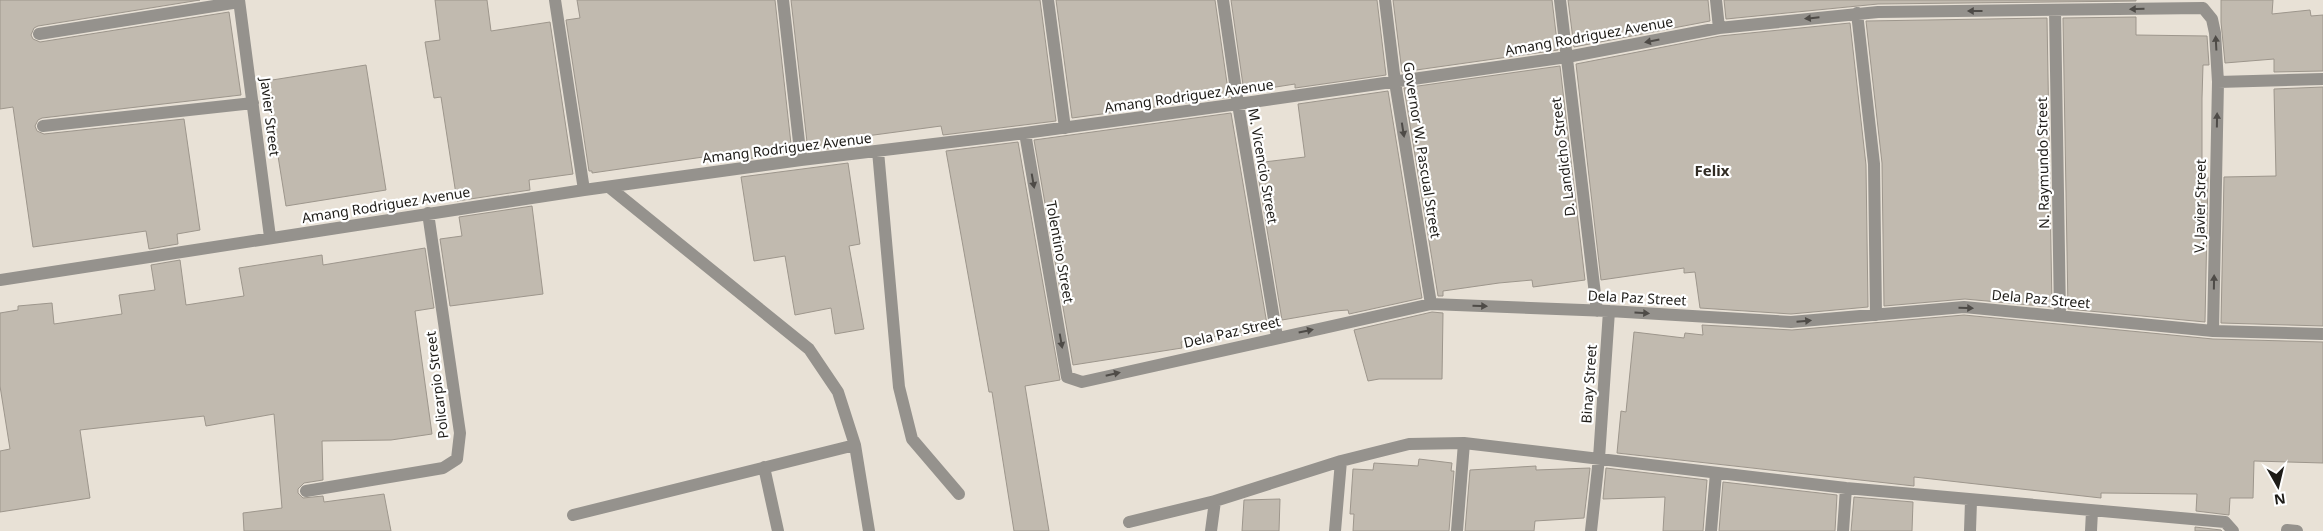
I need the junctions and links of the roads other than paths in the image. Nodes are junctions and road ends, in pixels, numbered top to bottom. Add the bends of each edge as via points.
1 (555, 0) edge
2 (783, 0) edge
3 (1048, 0) edge
4 (1223, 0) edge
5 (1385, 0) edge
6 (1560, 0) edge
7 (1716, 0) edge
8 (239, 1) edge
9 (2203, 4) edge
10 (1877, 6) edge
11 (2055, 10) junction
12 (1857, 13) junction
13 (1720, 28) junction
14 (39, 34) dead end
15 (1566, 57) junction
16 (2323, 79) edge
17 (1396, 82) junction
18 (2218, 82) junction
19 (254, 103) junction
20 (1238, 104) junction
21 (43, 126) dead end
22 (1065, 128) junction
23 (1025, 133) junction
24 (878, 151) junction
25 (801, 160) junction
26 (609, 187) junction
27 (584, 190) junction
28 (428, 213) junction
29 (270, 238) junction
30 (0, 280) edge
31 (1431, 304) junction
32 (1603, 311) junction
33 (1876, 315) junction
34 (2060, 316) junction
35 (2213, 331) junction
36 (2323, 334) edge
37 (1277, 337) junction
38 (1067, 376) joint
39 (1464, 443) junction
40 (855, 445) junction
41 (1599, 458) junction
42 (1340, 461) junction
43 (764, 467) junction
44 (1716, 473) junction
45 (1846, 488) junction
46 (306, 491) dead end
47 (958, 494) dead end
48 (1971, 500) junction
49 (1214, 501) junction
50 (2092, 511) junction
51 (573, 515) dead end
52 (1129, 522) dead end
53 (778, 531) edge
54 (869, 531) edge
55 (1211, 531) edge
56 (1335, 531) edge
57 (1457, 531) edge
58 (1591, 531) edge
59 (1711, 531) edge
60 (1843, 531) edge
61 (1970, 531) edge
62 (2091, 531) edge
63 (2233, 531) edge

1 - 27 street
2 - 25 street
3 - 22 street
4 - 20 street, M. Vicencio Street
5 - 17 street, Governor W. Pascual Street
6 - 15 street, D. Landicho Street
7 - 13 street
8 - 14 street
8 - 19 street, Javier Street
9 -> 11 street, Amang Rodriguez Avenue
18 -> 9 street, Amang Rodriguez Avenue via 2215,33 2212,19
11 -> 10 street, Amang Rodriguez Avenue
10 - 12 street, Amang Rodriguez Avenue
11 - 34 street, N. Raymundo Street
12 -> 13 street, Amang Rodriguez Avenue
12 - 33 street via 1874,164
13 -> 15 street, Amang Rodriguez Avenue
15 - 17 street, Amang Rodriguez Avenue
15 - 32 street, D. Landicho Street
16 - 18 street
17 - 20 street, Amang Rodriguez Avenue
17 -> 31 street, Governor W. Pascual Street
35 -> 18 street, V. Javier Street
19 - 21 street
19 - 29 street, Javier Street
20 - 22 street, Amang Rodriguez Avenue
20 - 37 street, M. Vicencio Street
22 - 23 street, Amang Rodriguez Avenue
23 - 24 street, Amang Rodriguez Avenue
23 -> 38 street, Tolentino Street
24 - 25 street, Amang Rodriguez Avenue
24 - 47 street via 899,387 912,439
25 - 26 street, Amang Rodriguez Avenue
26 - 27 street, Amang Rodriguez Avenue
26 - 40 street via 809,349 838,392
27 - 28 street, Amang Rodriguez Avenue
28 - 29 street, Amang Rodriguez Avenue
28 - 46 street, Policarpio Street via 460,433 457,458 443,468
29 - 30 street, Amang Rodriguez Avenue
31 -> 32 street, Dela Paz Street
37 -> 31 street, Dela Paz Street
32 -> 33 street, Dela Paz Street via 1791,322
32 - 41 street, Binay Street
33 -> 34 street, Dela Paz Street via 1964,307
34 - 35 street, Dela Paz Street
35 - 36 street, Dela Paz Street
38 -> 37 street, Dela Paz Street via 1082,382
39 - 41 street
39 - 42 street via 1409,444
39 - 57 street
40 - 43 street
40 - 54 street
41 - 44 street
41 - 58 street, Binay Street
42 - 49 street
42 - 56 street
43 - 51 street
43 - 53 street
44 - 45 street
44 - 59 street
45 - 48 street
45 - 60 street
48 - 50 street
48 - 61 street
49 - 52 street
49 - 55 street
50 - 62 street
50 - 63 street via 2225,522

